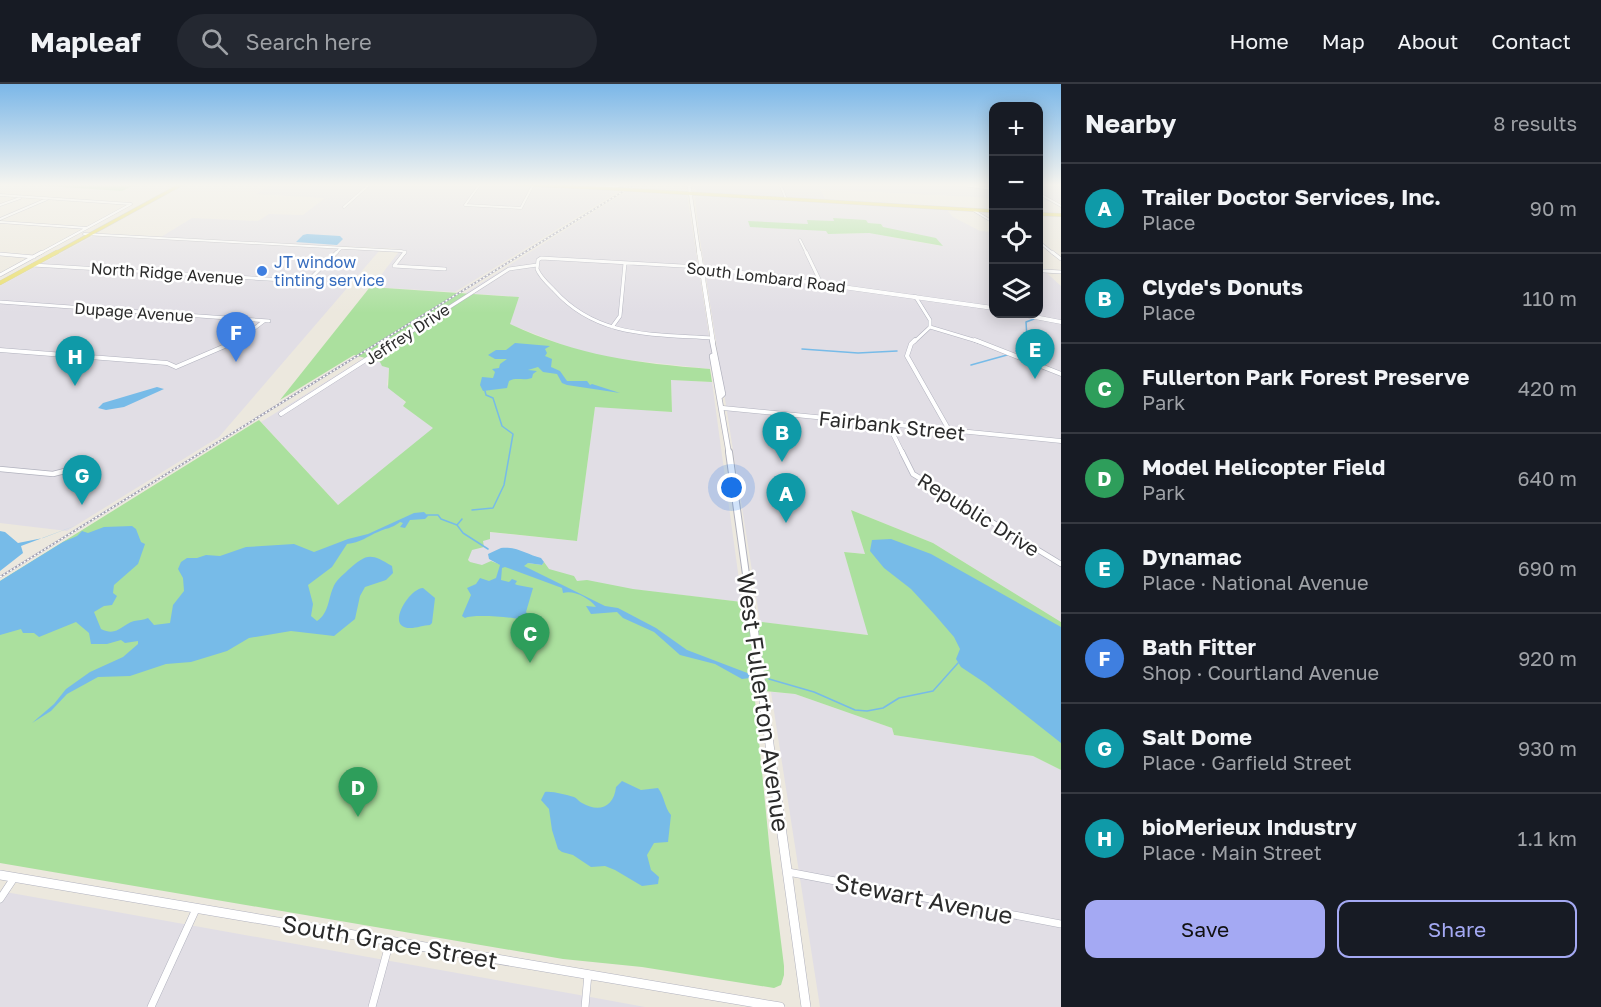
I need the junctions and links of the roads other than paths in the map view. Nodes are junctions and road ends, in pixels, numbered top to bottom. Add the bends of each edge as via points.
1 (79, 227) edge
2 (97, 227) edge
3 (103, 227) edge
4 (694, 227) edge
5 (89, 228) joint
6 (84, 234) junction
7 (91, 234) junction
8 (800, 240) dead end
9 (1043, 245) edge
10 (341, 248) junction
11 (0, 254) edge
12 (34, 257) junction
13 (1060, 258) edge
14 (625, 263) junction
15 (33, 265) junction
16 (537, 265) junction
17 (700, 267) junction
18 (445, 269) dead end
19 (1044, 271) dead end
20 (1061, 272) edge
21 (0, 276) edge
22 (0, 283) edge
23 (821, 283) junction
24 (915, 297) junction
25 (0, 302) edge
26 (989, 307) edge
27 (1040, 318) edge
28 (264, 321) junction
29 (269, 321) dead end
30 (1061, 322) edge
31 (612, 327) junction
32 (930, 327) junction
33 (712, 338) junction
34 (0, 350) edge
35 (1061, 374) edge
36 (723, 408) junction
37 (281, 414) dead end
38 (888, 424) junction
39 (949, 430) junction
40 (1061, 441) edge
41 (88, 465) dead end
42 (0, 469) edge
43 (1061, 564) edge
44 (788, 872) junction
45 (0, 875) edge
46 (14, 878) junction
47 (0, 898) edge
48 (197, 908) junction
49 (1061, 924) edge
50 (390, 941) junction
51 (588, 974) junction
52 (151, 1007) edge
53 (372, 1007) edge
54 (585, 1007) edge
55 (780, 1007) edge
56 (806, 1007) edge

1 - 5 street
2 - 6 main road
3 - 7 main road
4 - 17 street, West Fullerton Avenue
5 - 12 street
6 - 7 street
6 - 21 main road
7 - 10 street
7 - 15 main road
8 - 23 street
9 - 13 street
10 - 15 street, North Ridge Avenue via 312,277 302,281
10 - 18 street via 405,252 394,266
11 - 12 street
12 - 21 street
14 - 16 street, South Lombard Road via 538,260
14 - 17 street, South Lombard Road
14 - 31 street via 620,316
15 - 22 main road
16 - 31 street via 539,274 574,310
16 - 37 street, Jeffrey Drive via 510,269
17 - 23 street, South Lombard Road
17 - 33 street, West Fullerton Avenue
19 - 20 street
23 - 24 street, South Lombard Road
24 - 26 street, South Lombard Road
24 - 32 street via 930,320
25 - 28 street, Dupage Avenue
27 - 30 street
28 - 29 street, Dupage Avenue
28 - 34 street via 242,339 176,367 167,363
31 - 33 street
32 - 35 street via 994,346
32 - 39 street via 911,344 907,356
33 - 36 street, West Fullerton Avenue
36 - 38 street, Fairbank Street
36 - 44 street, West Fullerton Avenue
38 - 39 street, Fairbank Street
38 - 43 street, Republic Drive via 913,474
39 - 40 street, Fairbank Street
41 - 42 street via 53,474
44 - 49 street, Stewart Avenue
44 - 56 street, West Fullerton Avenue
45 - 46 street, South Grace Street
46 - 47 street
46 - 48 street, South Grace Street
48 - 50 street, South Grace Street
48 - 52 street
50 - 51 street, South Grace Street
50 - 53 street
51 - 54 street
51 - 55 street, South Grace Street

